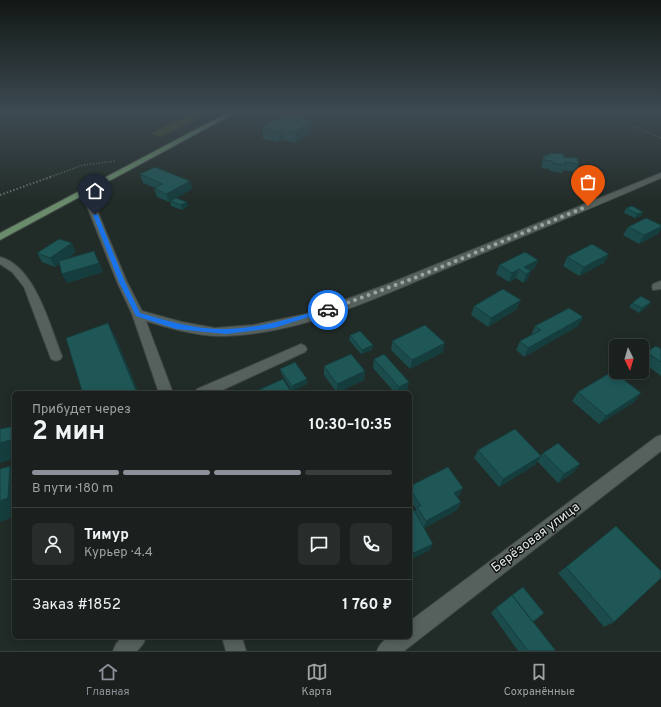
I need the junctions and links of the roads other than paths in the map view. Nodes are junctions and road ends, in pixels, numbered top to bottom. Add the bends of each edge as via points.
1 (175, 143) edge
2 (661, 175) edge
3 (84, 191) junction
4 (0, 237) edge
5 (0, 260) edge
6 (138, 314) junction
7 (301, 349) dead end
8 (56, 356) dead end
9 (165, 391) edge
10 (207, 391) edge
11 (661, 442) edge
12 (412, 632) edge
13 (134, 639) edge
14 (233, 639) edge
15 (403, 639) edge
16 (123, 651) edge
17 (236, 651) edge
18 (387, 651) edge

1 - 3 main road
2 - 6 street via 412,279 340,306 274,326 226,332 204,331 176,326
3 - 4 main road
3 - 6 street
5 - 8 street via 16,270 30,286
6 - 9 street
7 - 10 street
11 - 12 street, Берёзовая улица
13 - 16 street
14 - 17 street
15 - 18 street

